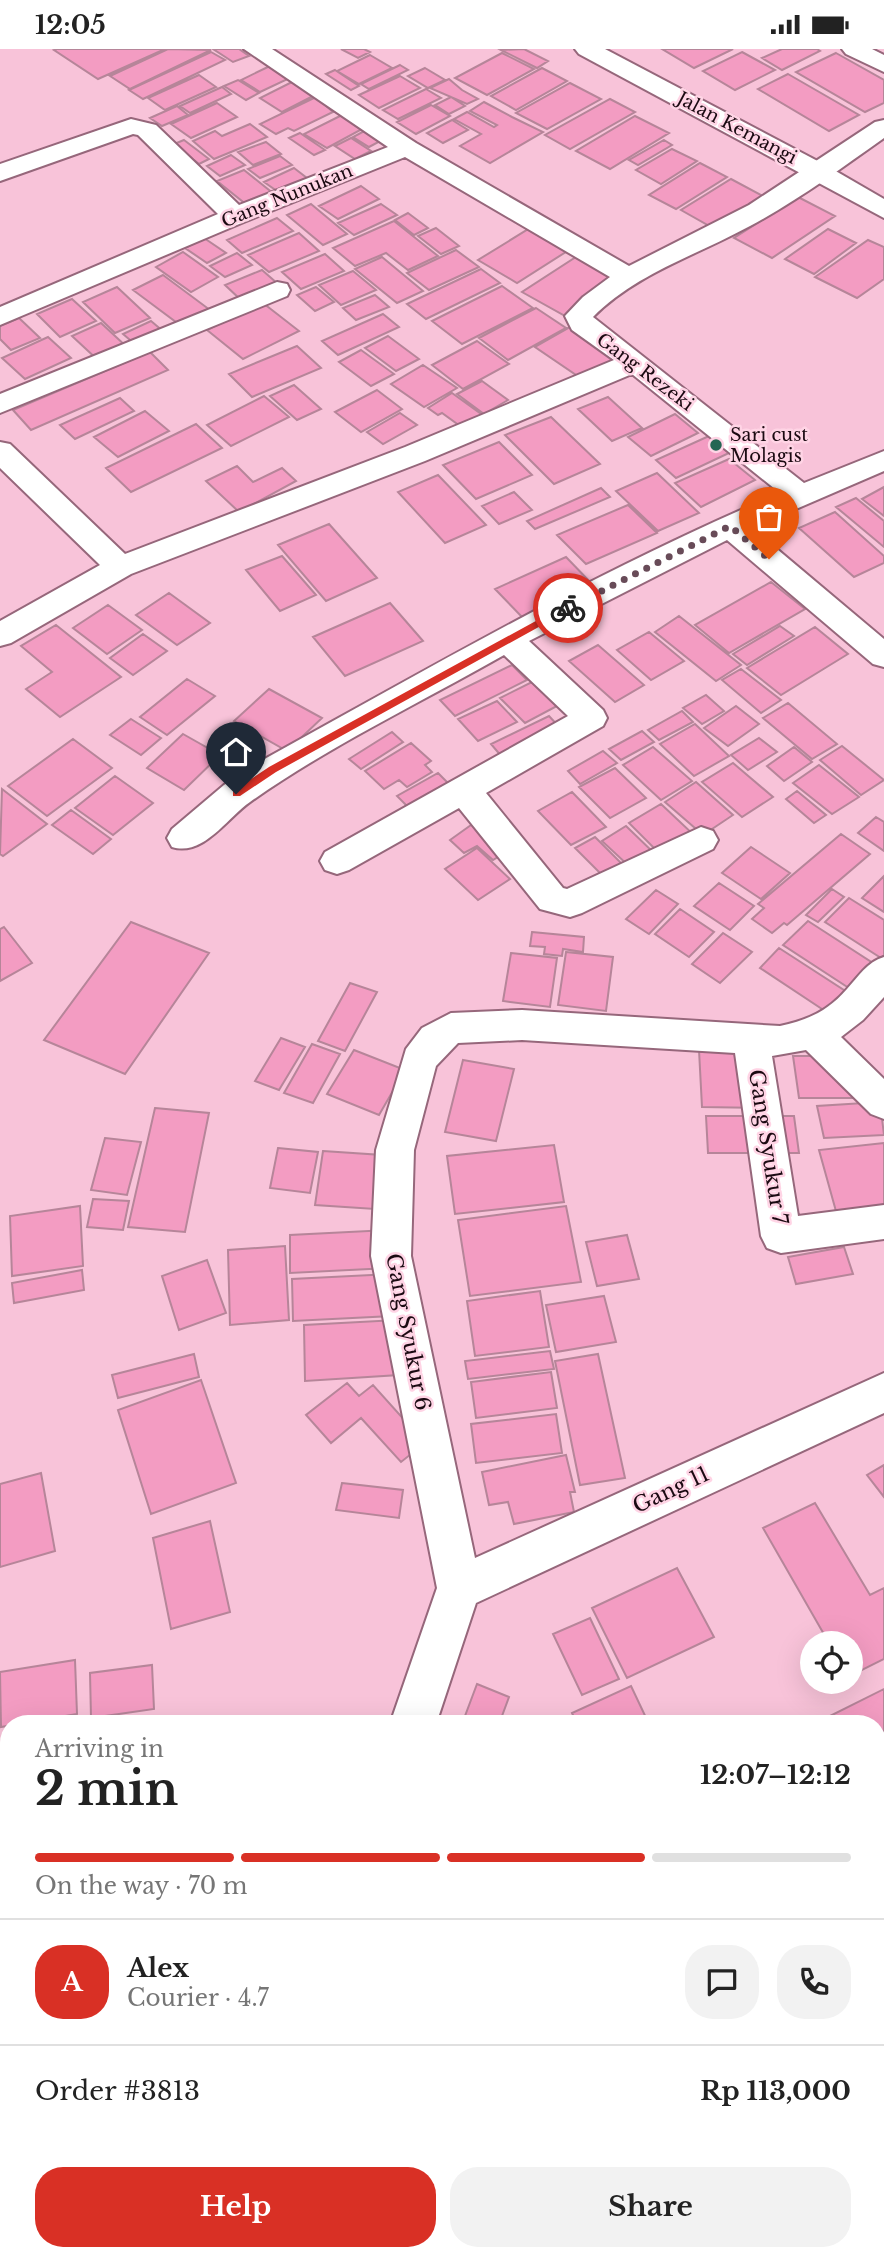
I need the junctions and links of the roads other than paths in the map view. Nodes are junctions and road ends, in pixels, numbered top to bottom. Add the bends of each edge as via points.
1 (256, 49) edge
2 (587, 49) edge
3 (854, 49) edge
4 (884, 65) edge
5 (884, 127) edge
6 (407, 148) junction
7 (818, 171) junction
8 (0, 173) edge
9 (884, 210) edge
10 (235, 216) junction
11 (630, 278) junction
12 (277, 290) dead end
13 (0, 317) edge
14 (635, 362) junction
15 (0, 404) edge
16 (0, 451) edge
17 (884, 460) edge
18 (802, 496) junction
19 (730, 526) junction
20 (120, 567) junction
21 (0, 635) edge
22 (507, 639) junction
23 (884, 656) edge
24 (463, 788) junction
25 (184, 838) dead end
26 (701, 840) dead end
27 (337, 860) dead end
28 (884, 971) edge
29 (814, 1035) junction
30 (751, 1039) junction
31 (884, 1103) edge
32 (884, 1222) edge
33 (884, 1392) edge
34 (459, 1588) junction
35 (416, 1715) edge

1 - 6 street
2 - 7 street, Jalan Kemangi
3 - 4 street
5 - 7 street, Gang Rezeki
6 - 10 street, Gang Nunukan
6 - 11 street
7 - 9 street, Jalan Kemangi
7 - 11 street, Gang Rezeki via 742,220
8 - 10 street via 131,126 147,130
10 - 13 street, Gang Nunukan
11 - 14 street, Gang Rezeki via 579,316 582,324
12 - 15 street
14 - 18 street, Gang Rezeki
14 - 20 street via 415,454
16 - 20 street
17 - 18 street
18 - 19 street
19 - 22 street
19 - 23 street
20 - 21 street
22 - 24 street via 591,718
22 - 25 street via 273,770
24 - 26 street via 552,899 570,903
24 - 27 street
28 - 29 street, Gang Syukur 6 via 846,1016
29 - 30 street, Gang Syukur 6 via 780,1041
29 - 31 street
30 - 32 street, Gang Syukur 7 via 781,1236
30 - 34 street, Gang Syukur 6 via 522,1025 451,1028 435,1039 419,1060 395,1150 391,1256
33 - 34 street, Gang 11
34 - 35 street

